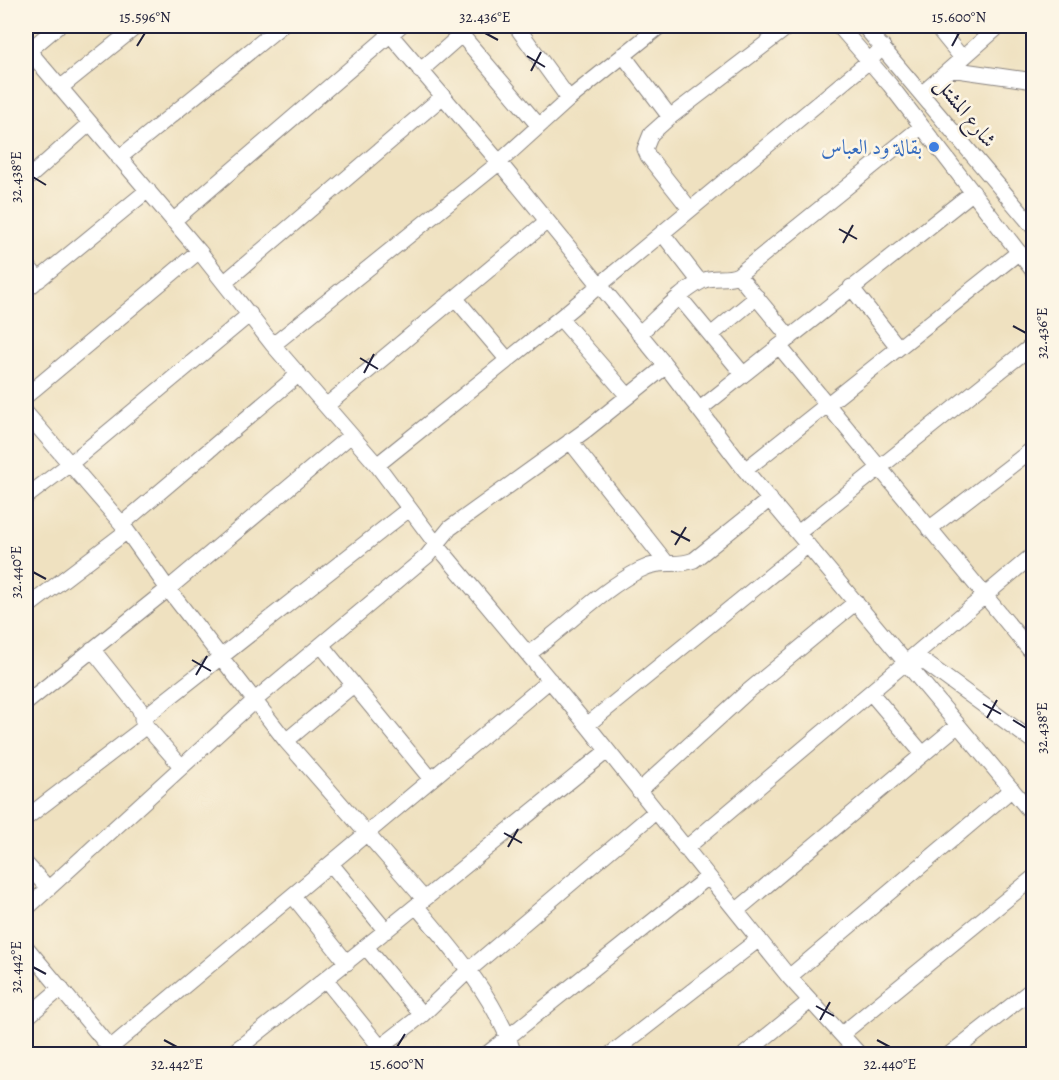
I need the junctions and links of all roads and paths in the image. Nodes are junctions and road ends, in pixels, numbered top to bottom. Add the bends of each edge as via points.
1 (58, 26) edge
2 (137, 26) edge
3 (281, 26) edge
4 (660, 26) edge
5 (789, 26) edge
6 (839, 26) edge
7 (936, 26) edge
8 (999, 26) edge
9 (391, 28) edge
10 (872, 28) edge
11 (524, 29) edge
12 (458, 30) edge
13 (883, 47) junction
14 (27, 52) edge
15 (623, 55) junction
16 (962, 58) junction
17 (869, 61) junction
18 (950, 69) junction
19 (420, 71) junction
20 (1034, 81) edge
21 (60, 88) junction
22 (923, 93) junction
23 (442, 97) junction
24 (569, 99) junction
25 (670, 117) junction
26 (90, 123) junction
27 (539, 126) junction
28 (921, 127) junction
29 (120, 158) junction
30 (499, 162) junction
31 (26, 180) edge
32 (148, 190) junction
33 (973, 192) junction
34 (690, 209) junction
35 (173, 221) junction
36 (546, 222) junction
37 (1034, 228) edge
38 (662, 233) junction
39 (199, 251) junction
40 (1019, 252) junction
41 (26, 264) edge
42 (1034, 272) edge
43 (738, 275) junction
44 (39, 280) junction
45 (700, 282) junction
46 (224, 283) junction
47 (598, 285) junction
48 (851, 287) junction
49 (26, 290) edge
50 (757, 297) junction
51 (680, 298) junction
52 (456, 300) junction
53 (250, 314) junction
54 (560, 318) junction
55 (639, 334) junction
56 (711, 335) junction
57 (784, 342) junction
58 (1034, 344) edge
59 (273, 345) junction
60 (898, 347) junction
61 (507, 358) junction
62 (666, 366) junction
63 (299, 374) junction
64 (743, 374) junction
65 (26, 396) edge
66 (628, 396) junction
67 (825, 405) junction
68 (326, 406) junction
69 (700, 409) junction
70 (26, 413) edge
71 (351, 435) junction
72 (570, 441) junction
73 (1034, 448) edge
74 (71, 463) junction
75 (377, 465) junction
76 (879, 469) junction
77 (746, 470) junction
78 (26, 496) edge
79 (770, 499) junction
80 (409, 509) junction
81 (125, 527) junction
82 (929, 529) junction
83 (803, 539) junction
84 (436, 544) junction
85 (1034, 554) edge
86 (665, 561) junction
87 (168, 589) junction
88 (984, 596) junction
89 (856, 602) junction
90 (26, 608) edge
91 (321, 645) junction
92 (92, 649) junction
93 (528, 654) junction
94 (1034, 655) edge
95 (220, 657) junction
96 (911, 659) junction
97 (549, 680) junction
98 (353, 685) junction
99 (871, 693) junction
100 (254, 701) junction
101 (26, 703) edge
102 (144, 723) junction
103 (587, 725) junction
104 (958, 725) junction
105 (286, 741) junction
106 (1034, 742) edge
107 (607, 751) junction
108 (923, 754) junction
109 (181, 766) junction
110 (431, 779) junction
111 (1012, 789) junction
112 (639, 791) junction
113 (655, 812) junction
114 (1034, 816) edge
115 (26, 818) edge
116 (368, 833) junction
117 (685, 849) junction
118 (26, 864) edge
119 (331, 864) junction
120 (708, 877) junction
121 (1034, 877) edge
122 (48, 888) junction
123 (293, 896) junction
124 (421, 903) junction
125 (26, 909) edge
126 (736, 910) junction
127 (386, 931) junction
128 (759, 939) junction
129 (26, 947) edge
130 (366, 947) junction
131 (346, 963) junction
132 (470, 969) junction
133 (789, 977) junction
134 (326, 980) junction
135 (61, 988) junction
136 (1034, 988) edge
137 (810, 1001) junction
138 (422, 1015) junction
139 (26, 1018) edge
140 (842, 1034) junction
141 (508, 1037) junction
142 (376, 1051) edge
143 (110, 1052) edge
144 (231, 1054) edge
145 (487, 1054) edge
146 (514, 1054) edge
147 (611, 1054) edge
148 (745, 1054) edge
149 (859, 1054) edge
150 (950, 1054) edge

1 - 14 street
2 - 21 street
3 - 29 street
4 - 15 street
5 - 25 street
6 - 17 street
7 - 16 street
8 - 16 street
9 - 19 street
9 - 35 street
10 - 13 street, شارع المشتل
11 - 24 street
12 - 19 street
12 - 27 street
13 - 17 street
13 - 22 street, شارع المشتل
14 - 21 street
15 - 24 street
15 - 25 street
16 - 18 street
17 - 28 street
17 - 34 street
18 - 20 street
18 - 22 street
19 - 23 street
21 - 26 street
22 - 37 street, شارع المشتل
23 - 30 street
23 - 46 street
24 - 27 street
25 - 34 street via 648,138 645,149
26 - 29 street
26 - 31 street
27 - 30 street
28 - 33 street
28 - 43 street
29 - 32 street
30 - 36 street
30 - 59 street
32 - 35 street
32 - 44 street
33 - 40 street
33 - 48 street
34 - 38 street
35 - 39 street
36 - 47 street
36 - 52 street
38 - 45 street
38 - 47 street
39 - 46 street
39 - 65 street
40 - 42 street
40 - 60 street
41 - 44 street
43 - 45 street
43 - 50 street
44 - 49 street
45 - 51 street
46 - 53 street
47 - 54 street
47 - 55 street
48 - 57 street
48 - 60 street
50 - 56 street
50 - 57 street
51 - 55 street
51 - 56 street
52 - 61 street
52 - 68 street
53 - 59 street
53 - 74 street
54 - 61 street
54 - 66 street
55 - 62 street
56 - 64 street
57 - 64 street
57 - 67 street
58 - 76 street
59 - 63 street
60 - 67 street
61 - 75 street
62 - 66 street
62 - 69 street
63 - 68 street
63 - 81 street
64 - 69 street
66 - 72 street
67 - 76 street
67 - 77 street
68 - 71 street
69 - 77 street
70 - 74 street
71 - 75 street
71 - 87 street
72 - 84 street via 469,513
72 - 86 street
73 - 82 street
74 - 78 street
74 - 81 street
75 - 80 street
76 - 82 street
76 - 83 street
77 - 79 street
79 - 83 street
79 - 86 street via 694,560 685,564
80 - 84 street
80 - 95 street
81 - 87 street
81 - 90 street
82 - 88 street
83 - 89 street
83 - 103 street
84 - 91 street via 428,556
84 - 93 street
85 - 88 street
86 - 93 street via 639,570
87 - 92 street
87 - 95 street
88 - 94 street
88 - 96 street
89 - 96 street
89 - 112 street via 746,693
91 - 98 street
91 - 100 street
92 - 101 street
92 - 102 street via 139,708
93 - 97 street
95 - 100 street
95 - 102 street
96 - 99 street
96 - 104 street
96 - 106 street
97 - 103 street
97 - 110 street
98 - 105 street
98 - 110 street
99 - 108 street
99 - 117 street
100 - 105 street
100 - 109 street
102 - 109 street
102 - 115 street
103 - 107 street
104 - 108 street
104 - 111 street
105 - 116 street
107 - 112 street
107 - 124 street
108 - 126 street
109 - 122 street
110 - 116 street
111 - 114 street
111 - 133 street
112 - 113 street
113 - 117 street
113 - 132 street
116 - 119 street
116 - 124 street
117 - 120 street
118 - 122 street
119 - 123 street
119 - 127 street
120 - 126 street
120 - 141 street
121 - 140 street
122 - 125 street
123 - 131 street
123 - 143 street
124 - 127 street
124 - 132 street
126 - 128 street
127 - 130 street
128 - 133 street
128 - 147 street
129 - 135 street
130 - 131 street
130 - 138 street
131 - 134 street
132 - 138 street
132 - 141 street
133 - 137 street
134 - 142 street
134 - 144 street
135 - 139 street
135 - 143 street
136 - 150 street
137 - 140 street
137 - 148 street
138 - 142 street
140 - 149 street
141 - 145 street
141 - 146 street

